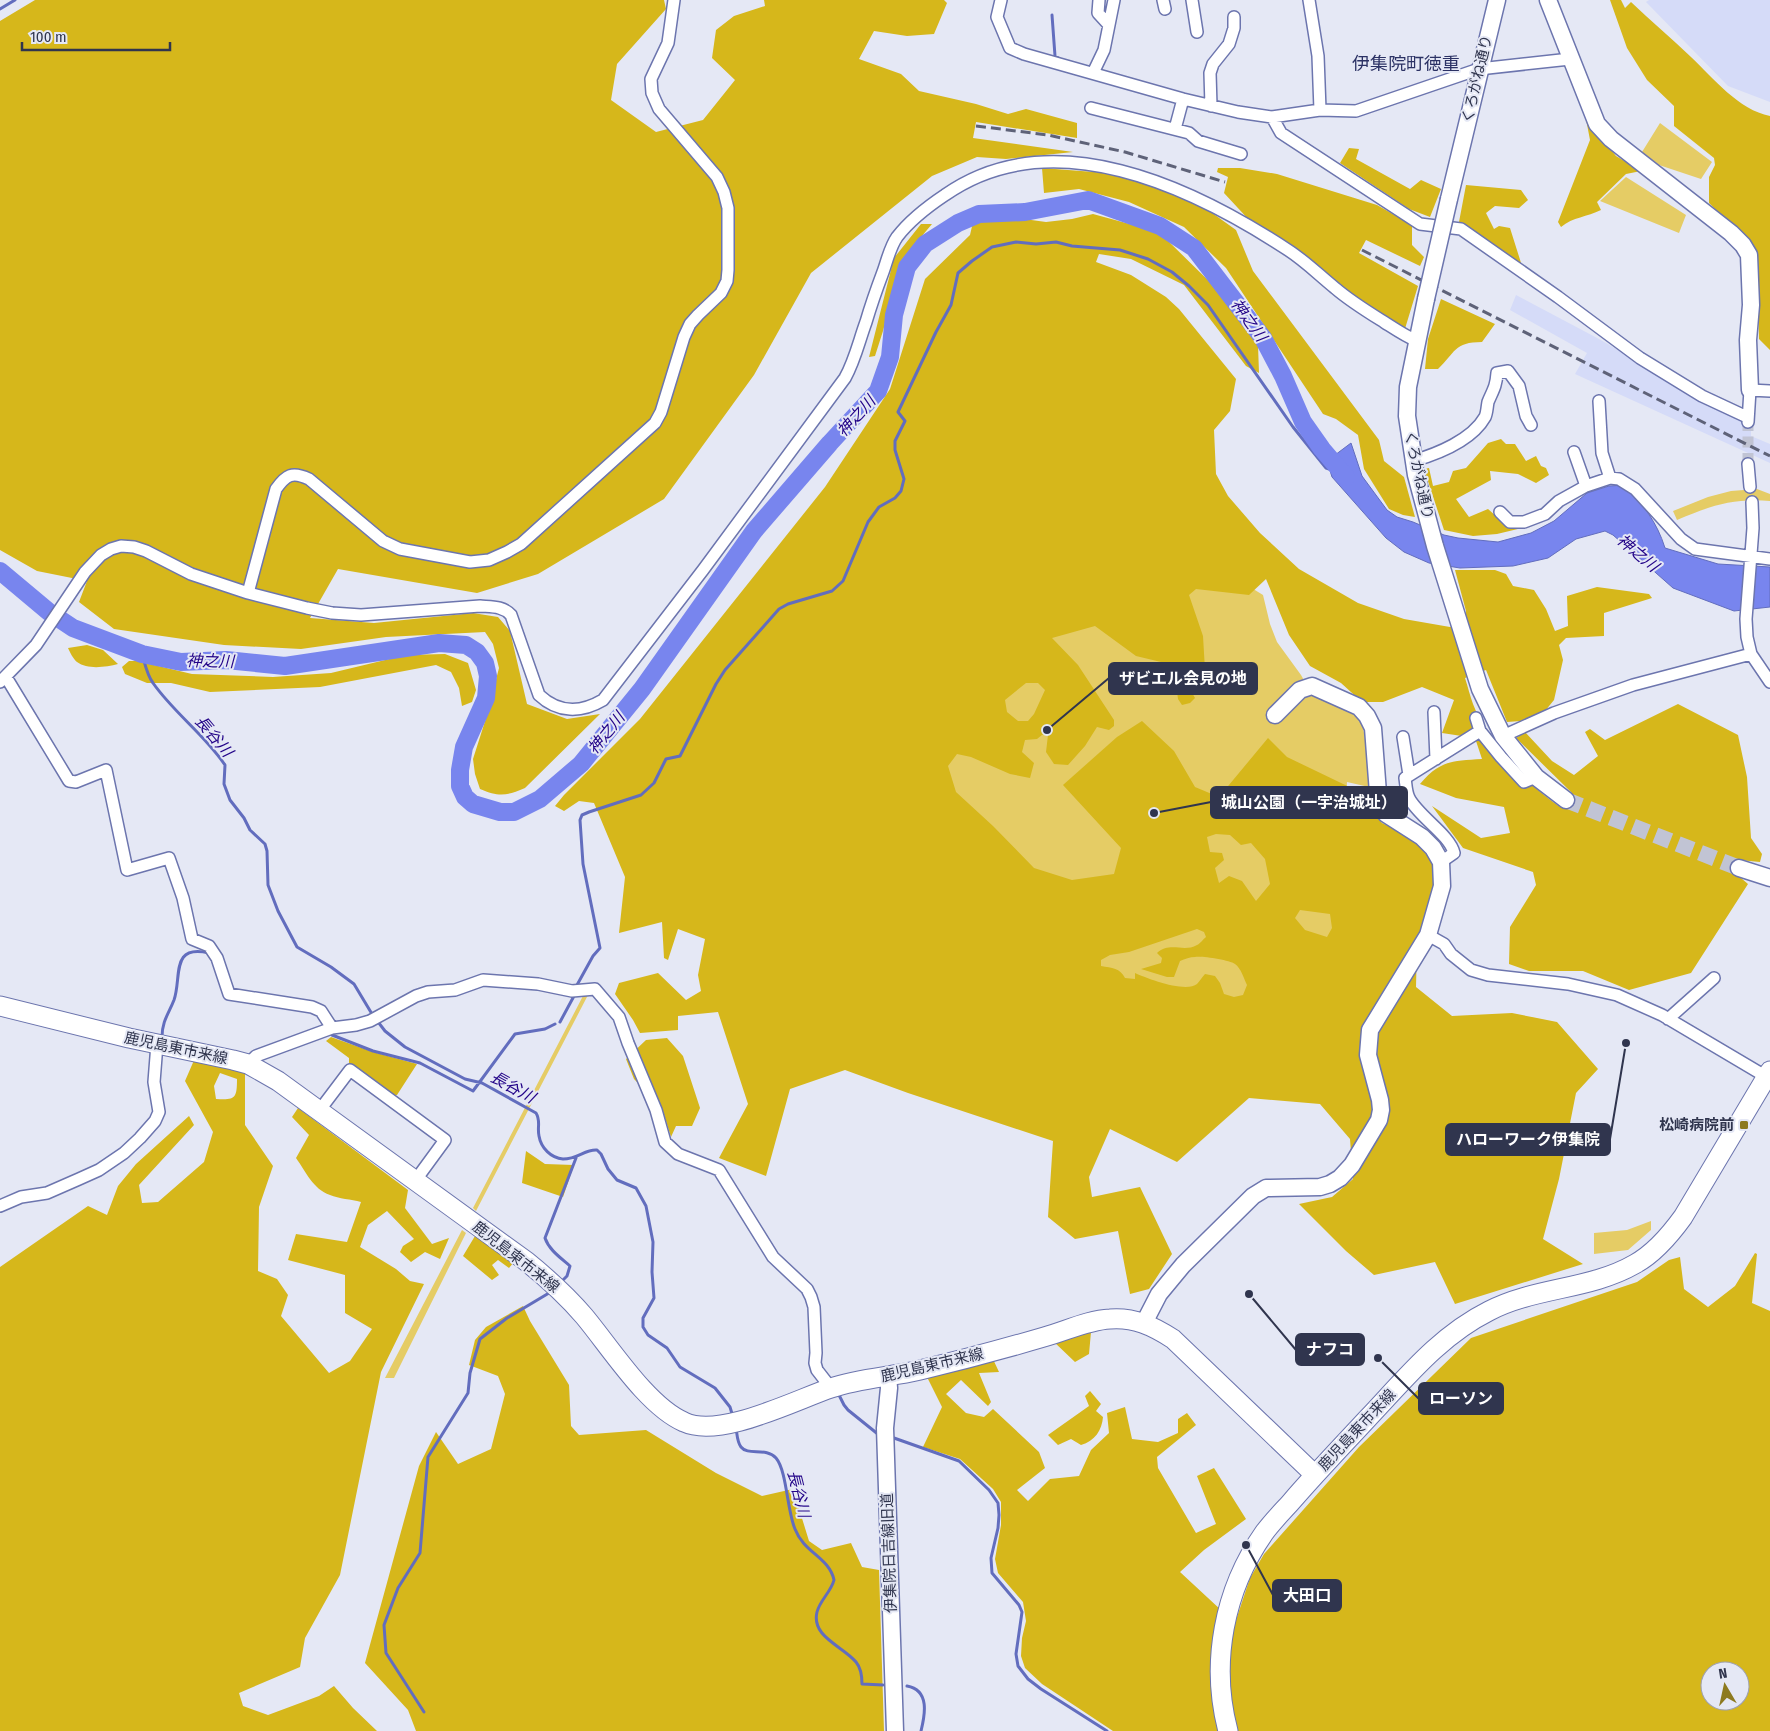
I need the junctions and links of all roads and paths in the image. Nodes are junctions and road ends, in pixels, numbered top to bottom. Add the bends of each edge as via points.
1 (674, 0) edge
2 (1001, 0) edge
3 (1100, 0) edge
4 (1114, 0) edge
5 (1192, 0) edge
6 (1309, 0) edge
7 (1497, 0) edge
8 (1548, 0) edge
9 (1234, 17) dead end
10 (1109, 25) junction
11 (1197, 32) dead end
12 (1570, 58) junction
13 (1479, 70) junction
14 (1093, 73) junction
15 (1183, 99) junction
16 (1211, 106) junction
17 (1091, 108) dead end
18 (1320, 110) junction
19 (1272, 117) junction
20 (1175, 129) junction
21 (1241, 154) dead end
22 (1417, 341) junction
23 (1750, 390) junction
24 (1770, 391) edge
25 (1599, 401) dead end
26 (1531, 425) dead end
27 (1574, 452) dead end
28 (1748, 464) tunnel mouth
29 (1415, 468) junction
30 (1610, 478) junction
31 (1586, 486) junction
32 (1750, 486) dead end
33 (1752, 502) dead end
34 (1500, 512) dead end
35 (1750, 559) junction
36 (1770, 559) edge
37 (248, 594) junction
38 (1751, 654) junction
39 (3, 679) edge
40 (1770, 682) edge
41 (1434, 712) dead end
42 (1275, 715) dead end
43 (1476, 718) dead end
44 (1480, 730) junction
45 (1503, 736) junction
46 (1403, 737) dead end
47 (1436, 759) junction
48 (1409, 775) junction
49 (1536, 777) junction
50 (1566, 800) tunnel mouth
51 (1441, 862) junction
52 (1739, 868) tunnel mouth
53 (1770, 878) edge
54 (1428, 935) junction
55 (1714, 978) dead end
56 (0, 1006) edge
57 (1668, 1019) junction
58 (332, 1028) junction
59 (157, 1044) junction
60 (248, 1064) junction
61 (1769, 1075) edge
62 (319, 1111) junction
63 (415, 1181) junction
64 (0, 1206) edge
65 (1144, 1323) junction
66 (888, 1376) junction
67 (831, 1388) junction
68 (1315, 1475) junction
69 (895, 1731) edge
70 (1228, 1731) edge

1 - 37 street via 668,43 651,79 652,93 659,109 717,177 724,192 728,208 728,270 721,293 690,324 662,412 655,424 521,544 489,560 470,562 400,548 383,541 309,480 300,475 290,475 276,489
2 - 14 street via 997,17 1010,48
3 - 10 street via 1098,13
4 - 10 street
5 - 11 street
6 - 18 street via 1318,56
7 - 13 street, くろがね通り
8 - 12 street
9 - 16 street via 1229,44 1210,73
10 - 14 street via 1104,50
12 - 13 street
12 - 23 street via 1597,124 1611,139 1732,234 1749,255
13 - 18 street via 1356,111
13 - 22 street, くろがね通り, bridge
14 - 15 street
15 - 16 street
15 - 20 street
16 - 19 street
17 - 20 street
18 - 19 street
19 - 23 street via 1281,134 1420,224 1461,229 1640,358 1702,396 1748,419
20 - 21 street via 1189,133 1198,142
22 - 29 street, くろがね通り via 1408,387 1407,416
22 - 37 street via 1366,311 1287,250 1191,195 1101,166 1037,161 1014,165 980,174 954,188 905,227 889,254 854,363 845,378 697,577 602,700 594,705 556,707 540,695 507,610 480,606 361,615 332,613
23 - 24 street
25 - 30 street via 1602,453
26 - 29 street via 1519,386 1508,372 1497,373 1485,417 1457,443
27 - 31 street
28 - 32 street
29 - 45 street, くろがね通り via 1435,546 1480,689
30 - 31 street
30 - 35 street via 1619,479 1635,489 1681,539 1695,549
31 - 34 street via 1559,501 1545,514 1524,522 1510,522
33 - 35 street via 1754,528
35 - 36 street
35 - 38 street via 1746,637
37 - 39 street via 191,574 134,547 111,549 86,572 36,646
38 - 40 street
38 - 45 street via 1634,685 1554,713
39 - 58 street via 68,781 76,782 106,770 127,870 169,858 183,898 192,939 209,946 217,958 229,994 312,1007 321,1012
41 - 47 street
42 - 51 street via 1300,690 1312,686 1359,707 1373,728 1379,806 1393,819 1422,836
43 - 44 street
44 - 47 street
44 - 49 street via 1524,782
45 - 49 street, くろがね通り
46 - 48 street
47 - 48 street
48 - 51 street via 1405,778 1409,797 1426,820 1452,845 1454,853
49 - 50 street, くろがね通り
51 - 54 street via 1442,886
52 - 53 street
54 - 57 street via 1444,944 1471,970 1488,975 1568,984 1617,995
54 - 65 street via 1370,1030 1368,1055 1382,1110 1352,1165 1330,1184 1266,1188 1253,1196 1183,1265 1159,1294
55 - 57 street
56 - 59 main road, 鹿児島東市来線
57 - 61 street
58 - 60 street via 256,1056
58 - 67 street via 356,1025 422,994 456,990 483,980 538,984 572,991 595,989 619,1017 656,1110 665,1142 678,1154 719,1170 773,1257 807,1289 815,1324 815,1364
59 - 60 main road, 鹿児島東市来線
59 - 64 street via 154,1082 159,1112 140,1138 124,1153 79,1180
60 - 62 main road, 鹿児島東市来線
61 - 68 main road, 鹿児島東市来線 via 1683,1217 1655,1250 1619,1273 1511,1300 1466,1324 1424,1358
62 - 63 main road, 鹿児島東市来線
62 - 63 street via 350,1070 445,1140
63 - 67 main road, 鹿児島東市来線 via 554,1284 648,1395 676,1418 691,1425 712,1427
65 - 66 main road, 鹿児島東市来線 via 1098,1320 1045,1337
65 - 68 main road, 鹿児島東市来線 via 1173,1339
66 - 67 main road, 鹿児島東市来線
66 - 69 street, 伊集院日吉線旧道 via 885,1428
68 - 70 main road via 1265,1532 1233,1596 1220,1662 1222,1704

